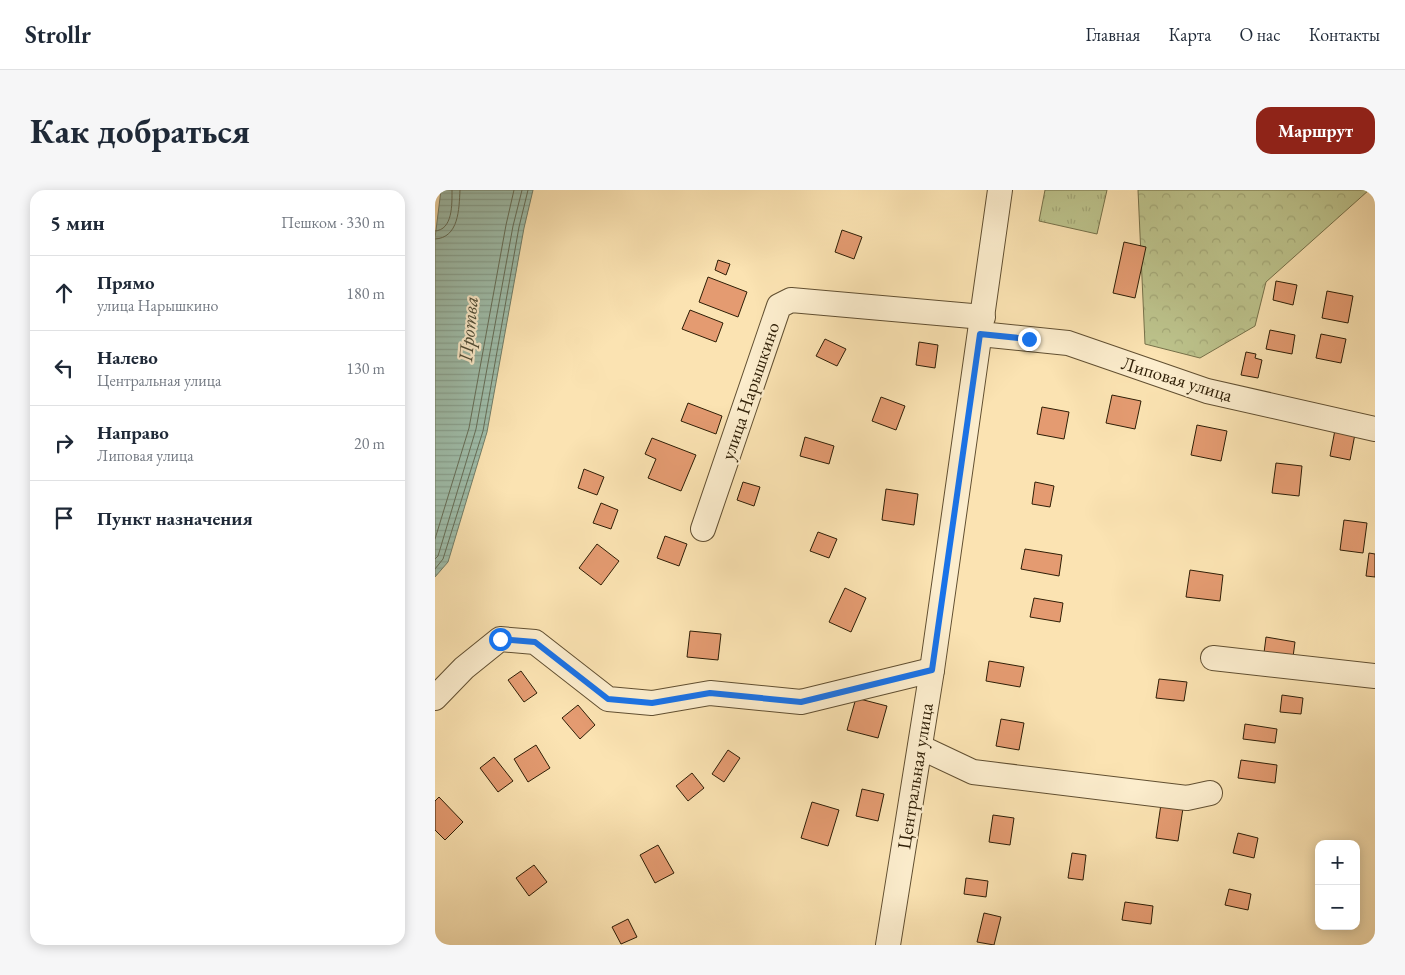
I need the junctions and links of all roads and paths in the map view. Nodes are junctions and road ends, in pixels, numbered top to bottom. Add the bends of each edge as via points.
1 (1000, 190) edge
2 (981, 326) junction
3 (1375, 429) edge
4 (703, 528) dead end
5 (1213, 658) dead end
6 (932, 670) junction
7 (1375, 676) edge
8 (435, 698) edge
9 (920, 747) junction
10 (1210, 793) dead end
11 (888, 945) edge

1 - 2 street, Центральная улица
2 - 3 street, Липовая улица via 1068,344 1207,391
2 - 4 street, улица Нарышкино via 791,300 779,306
2 - 6 street, Центральная улица
5 - 7 street
6 - 8 street via 801,702 710,693 652,703 608,699 535,642 500,639 464,668
6 - 9 street, Центральная улица
9 - 10 street via 973,772 1187,798
9 - 11 street, Центральная улица

